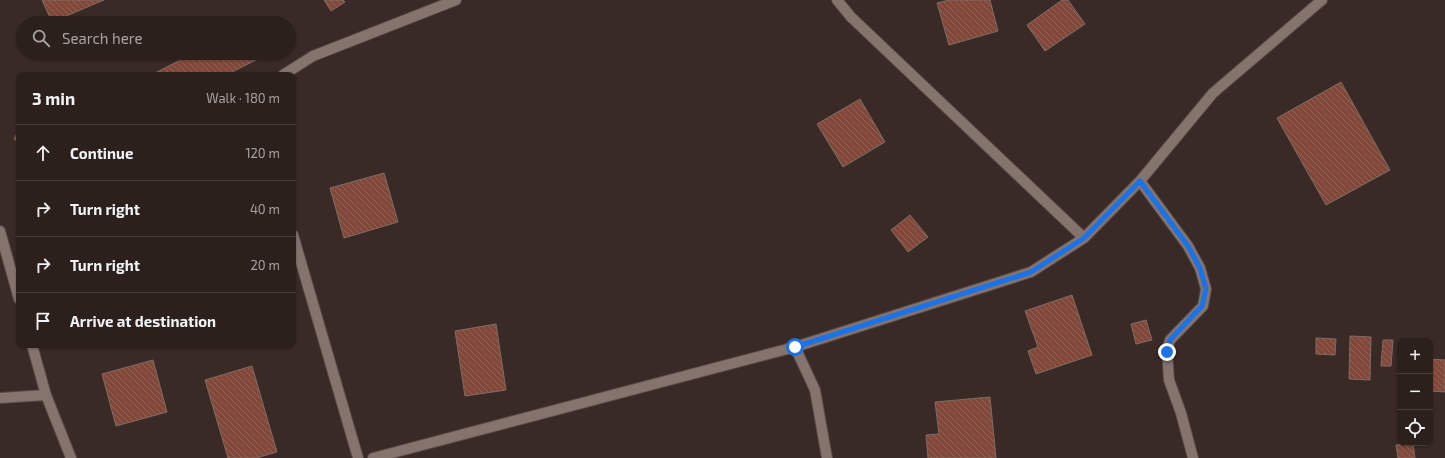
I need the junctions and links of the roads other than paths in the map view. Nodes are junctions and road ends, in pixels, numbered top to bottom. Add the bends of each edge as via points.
1 (456, 0) edge
2 (837, 0) edge
3 (1322, 0) edge
4 (288, 72) edge
5 (1140, 181) junction
6 (0, 231) edge
7 (1084, 238) junction
8 (296, 246) edge
9 (16, 288) edge
10 (795, 347) junction
11 (33, 348) edge
12 (46, 395) junction
13 (0, 398) edge
14 (71, 458) edge
15 (358, 458) edge
16 (373, 458) edge
17 (827, 458) edge
18 (1193, 458) edge

1 - 4 street via 313,56
2 - 7 street
3 - 5 street via 1212,93
5 - 7 street
5 - 18 street via 1188,246 1200,268 1206,289 1202,306 1170,340 1167,352 1169,380
6 - 9 street
7 - 10 street via 1031,272
8 - 15 street
10 - 16 street
10 - 17 street via 815,390
11 - 12 street
12 - 13 street
12 - 14 street

